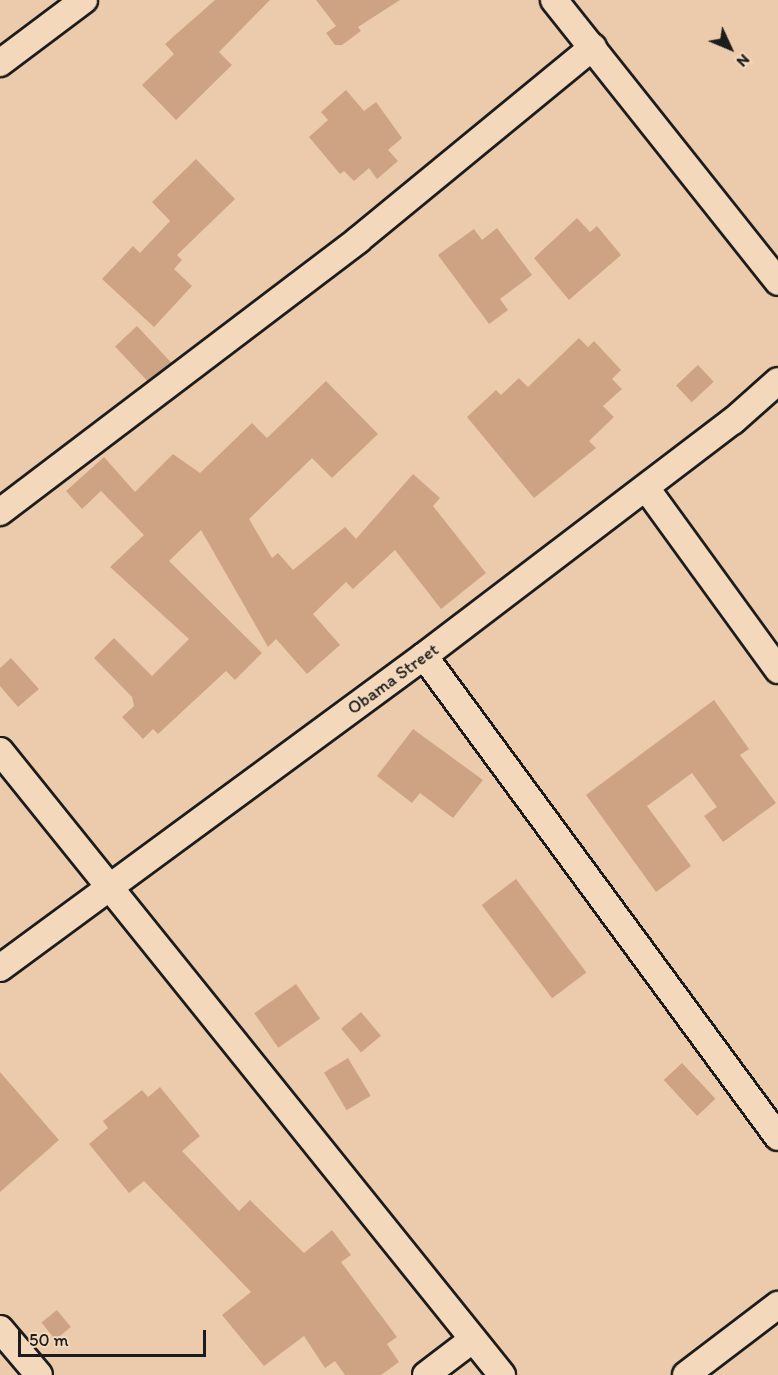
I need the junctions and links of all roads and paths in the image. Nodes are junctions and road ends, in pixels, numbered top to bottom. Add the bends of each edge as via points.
1 (84, 0) edge
2 (554, 0) edge
3 (593, 47) junction
4 (0, 63) edge
5 (778, 282) edge
6 (778, 381) edge
7 (646, 488) junction
8 (0, 512) edge
9 (424, 656) junction
10 (778, 670) edge
11 (0, 751) edge
12 (109, 887) junction
13 (0, 968) edge
14 (778, 1137) edge
15 (778, 1305) edge
16 (0, 1329) edge
17 (472, 1340) junction
18 (39, 1375) edge
19 (426, 1375) edge
20 (502, 1375) edge
21 (686, 1375) edge

1 - 4 street
2 - 3 street
3 - 5 street
3 - 8 street via 358,240
6 - 7 street, Obama Street
7 - 9 street, Obama Street
7 - 10 street
9 - 12 street, Obama Street
9 - 14 street
11 - 12 street
12 - 13 street, Obama Street
12 - 17 street
15 - 21 street
16 - 18 street
17 - 19 street
17 - 20 street

